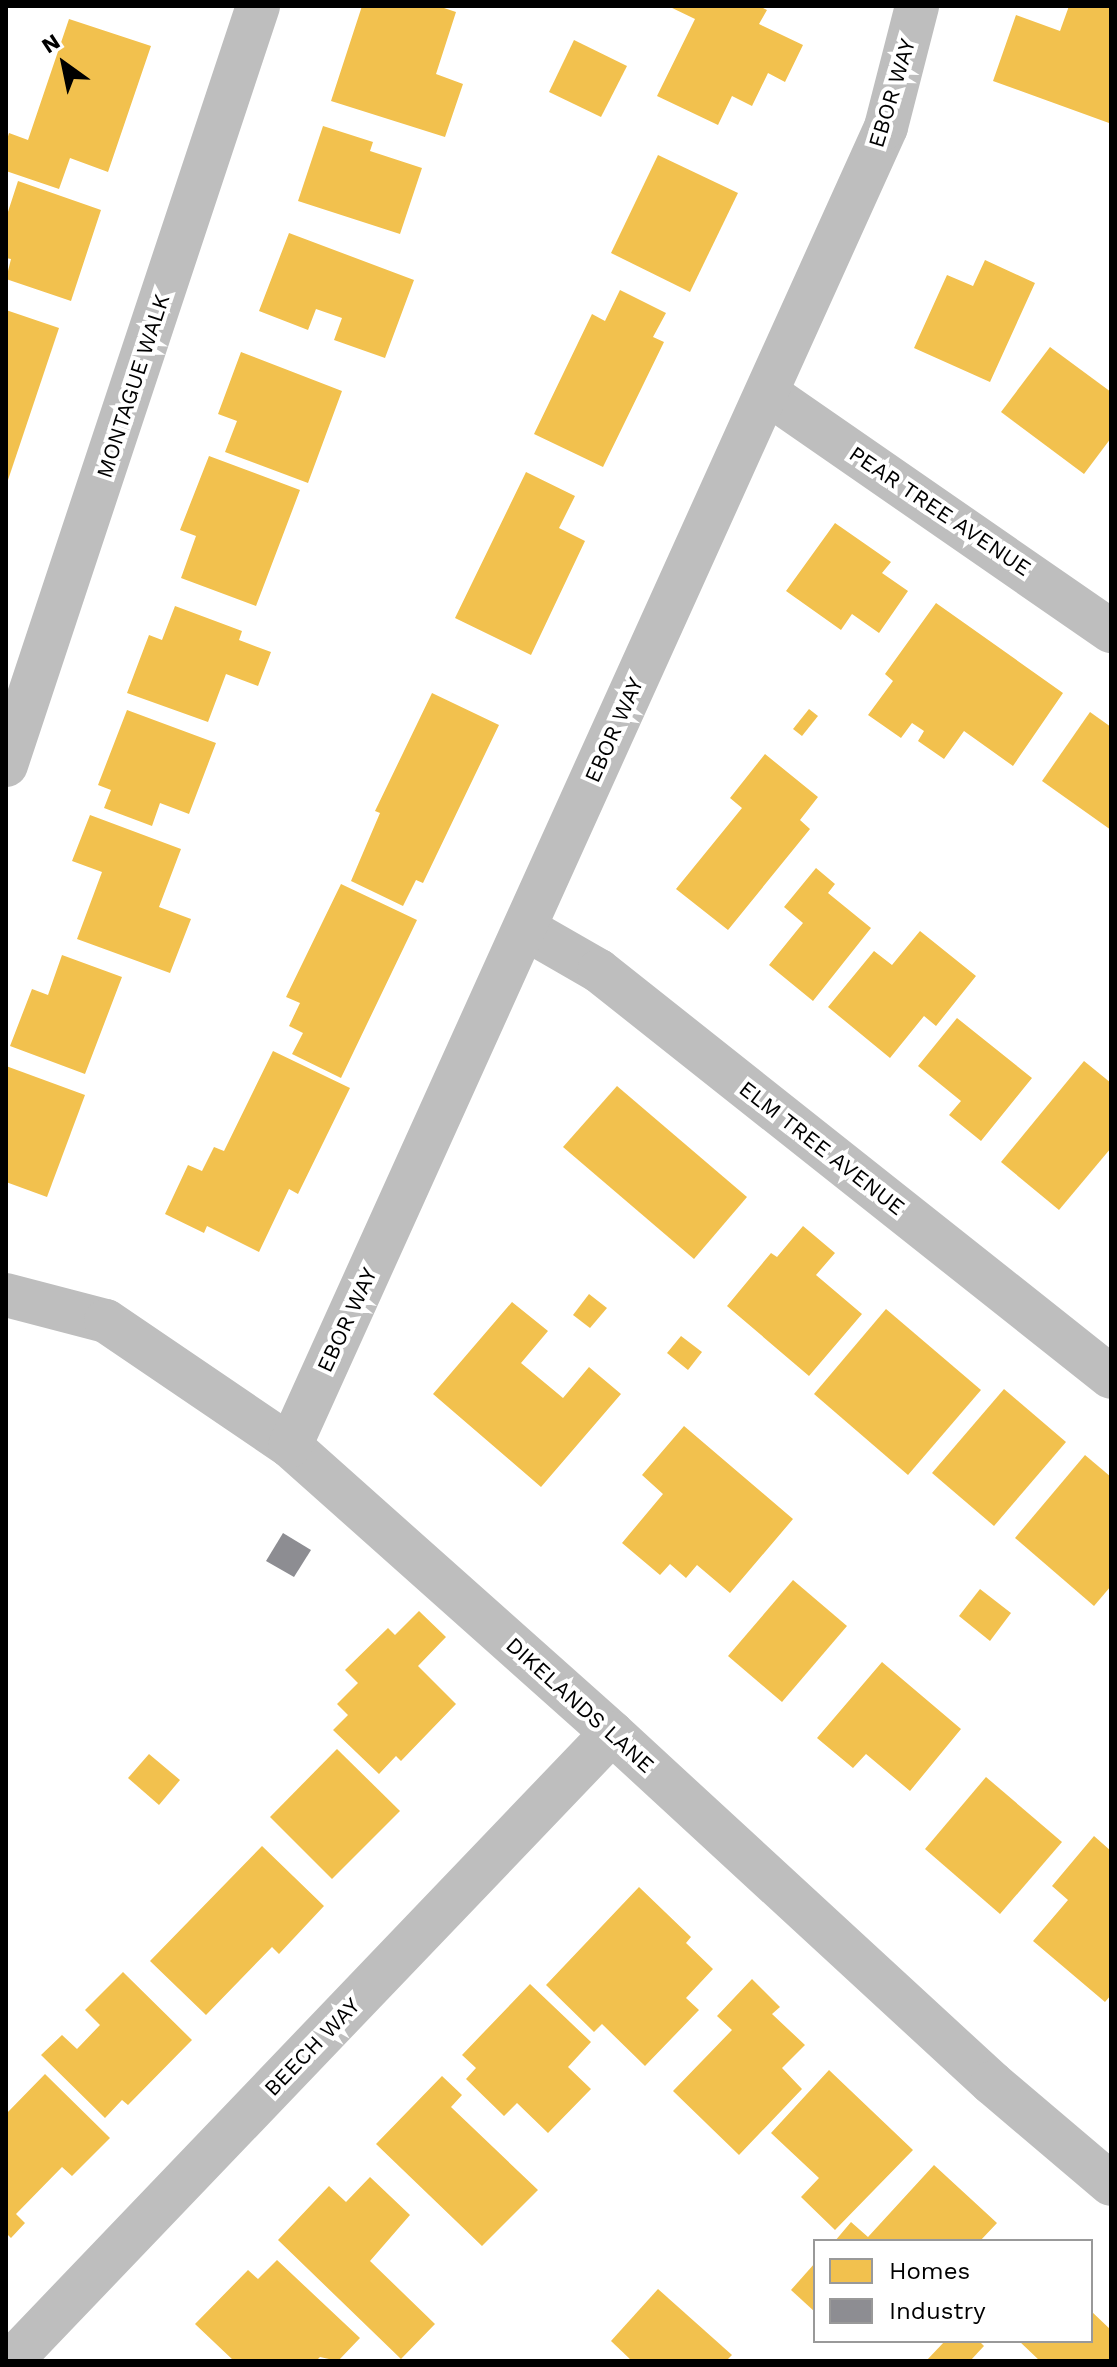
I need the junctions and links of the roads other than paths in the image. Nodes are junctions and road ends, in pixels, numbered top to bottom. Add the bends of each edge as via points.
1 (258, 6) edge
2 (917, 6) edge
3 (767, 393) junction
4 (1111, 631) edge
5 (6, 765) edge
6 (526, 929) junction
7 (6, 1295) edge
8 (1111, 1377) edge
9 (290, 1446) junction
10 (612, 1733) junction
11 (1111, 2184) edge
12 (11, 2361) edge

1 - 5 street, MONTAGUE WALK
2 - 3 street, EBOR WAY via 886,127
3 - 4 street, PEAR TREE AVENUE
3 - 6 street, EBOR WAY
6 - 8 street, ELM TREE AVENUE via 599,971
6 - 9 street, EBOR WAY
7 - 9 street, DIKELANDS LANE via 106,1321
9 - 10 street, DIKELANDS LANE
10 - 11 street, DIKELANDS LANE via 992,2083
10 - 12 street, BEECH WAY

